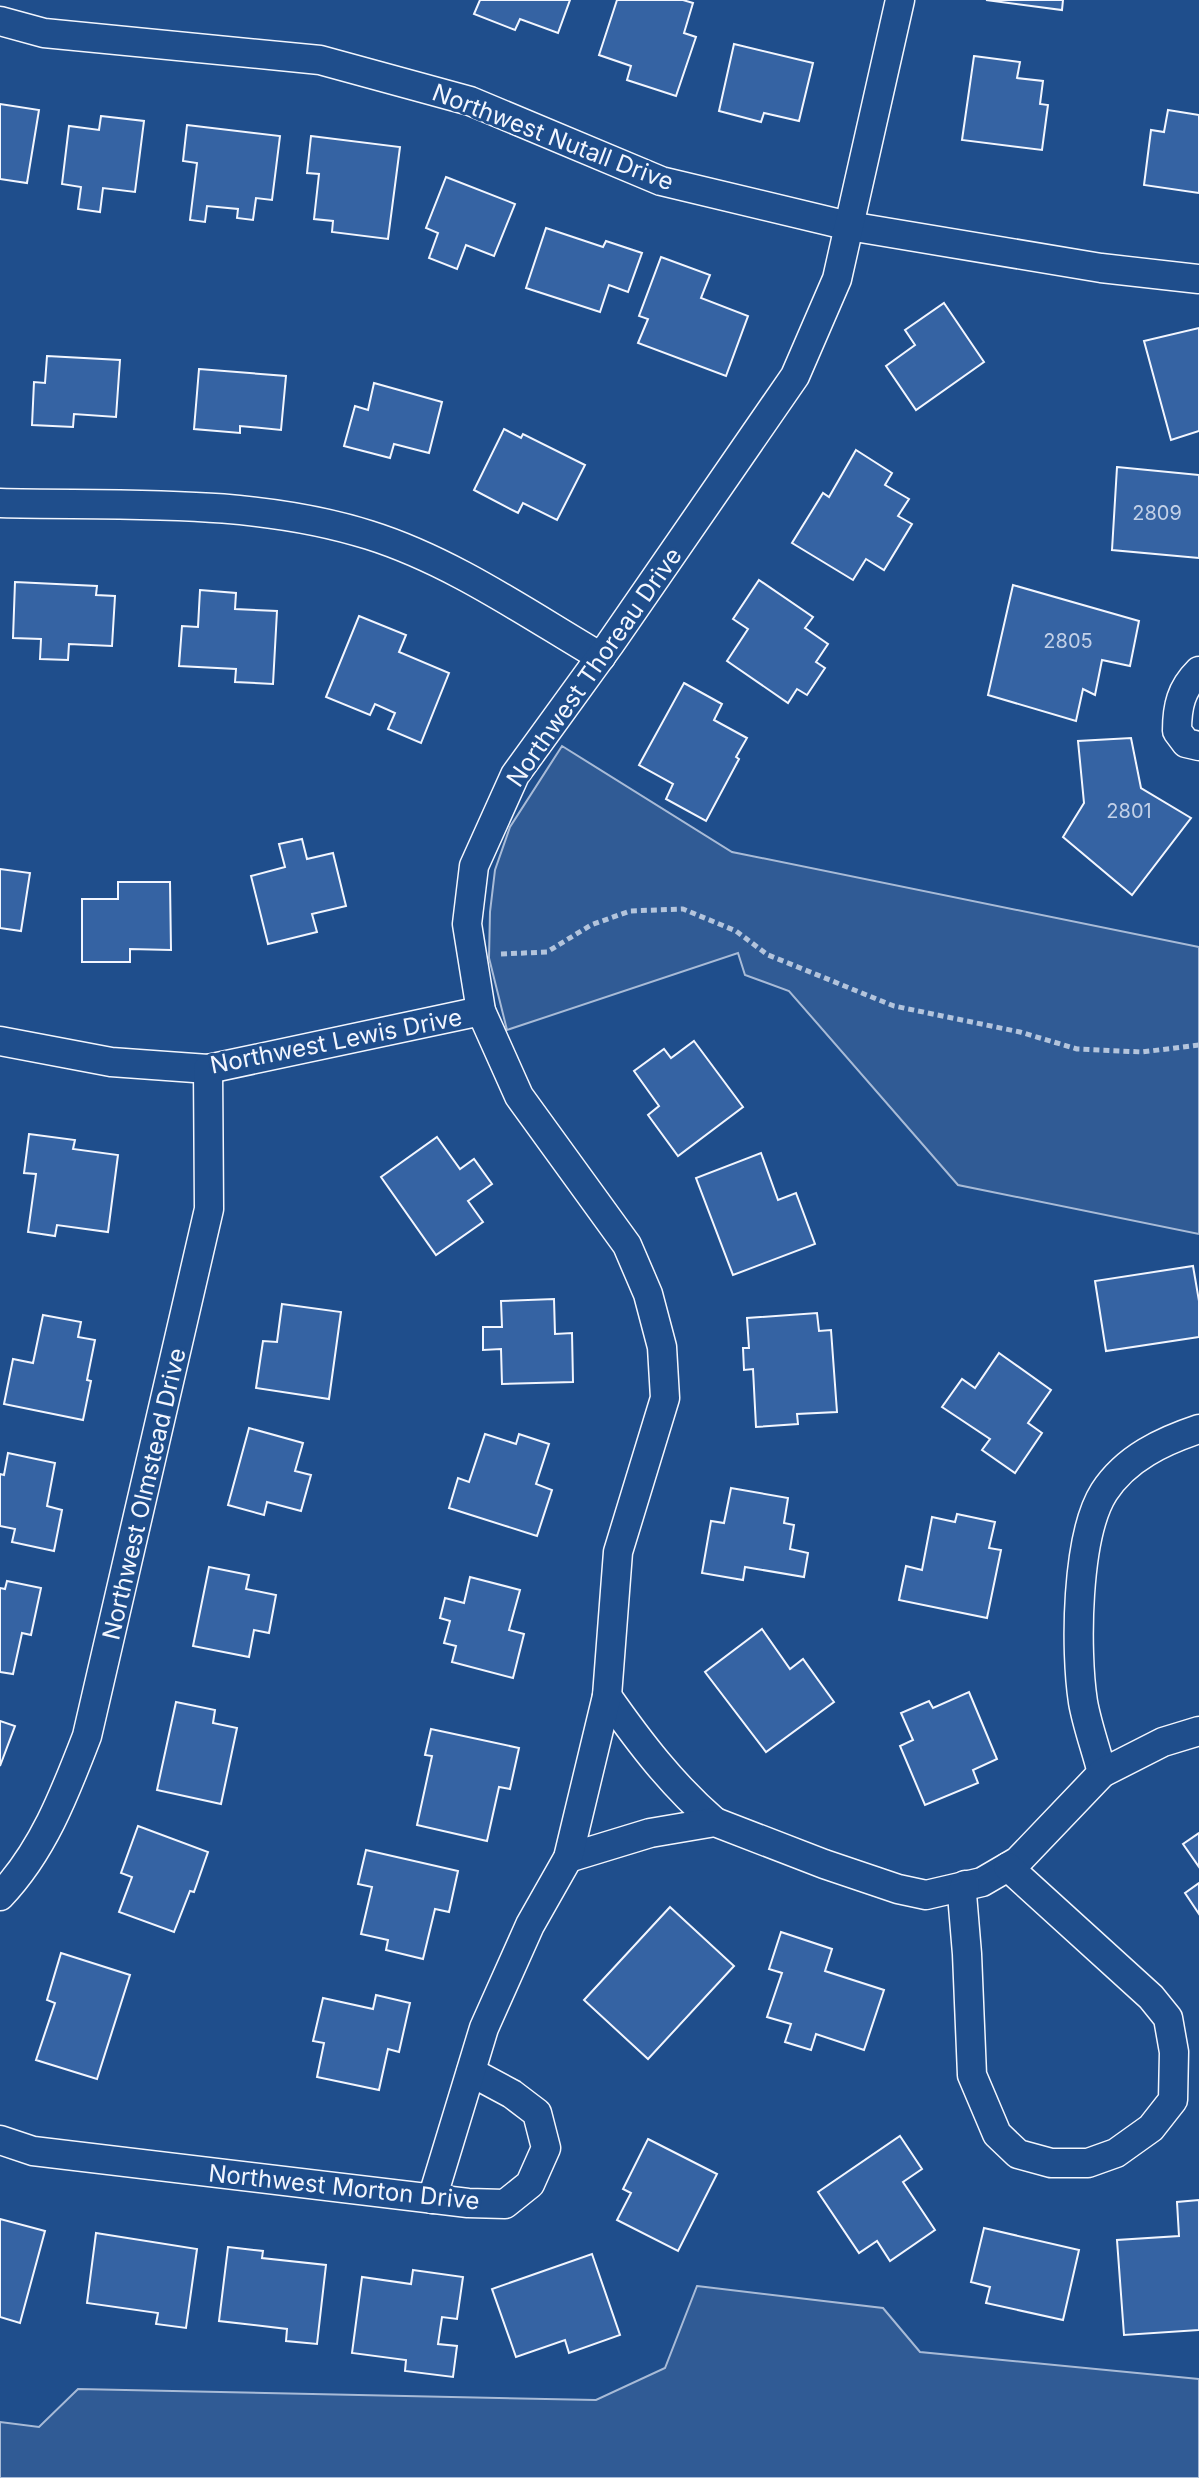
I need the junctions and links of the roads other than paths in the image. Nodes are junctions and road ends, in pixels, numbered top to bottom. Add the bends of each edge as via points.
1 (900, 0) edge
2 (0, 21) edge
3 (849, 226) junction
4 (1199, 279) edge
5 (0, 503) edge
6 (601, 657) junction
7 (1199, 671) edge
8 (1199, 746) edge
9 (481, 1011) junction
10 (0, 1041) edge
11 (208, 1069) junction
12 (1199, 1429) edge
13 (607, 1696) junction
14 (1199, 1731) edge
15 (1102, 1773) junction
16 (715, 1822) junction
17 (568, 1858) junction
18 (1008, 1867) junction
19 (965, 1885) junction
20 (0, 1896) edge
21 (471, 2072) junction
22 (0, 2140) edge
23 (432, 2199) junction

1 - 3 street, Northwest Thoreau Drive
2 - 3 street, Northwest Nutall Drive via 44,33 320,60 470,101 661,181
3 - 4 street, Northwest Nutall Drive
3 - 6 street, Northwest Thoreau Drive via 837,279 795,376
5 - 6 street via 214,509 293,517 369,535 440,563
6 - 9 street, Northwest Thoreau Drive via 515,775 474,866 467,924
7 - 8 street via 1186,684 1177,708 1177,731 1186,743
9 - 11 street, Northwest Lewis Drive
9 - 13 street, Northwest Thoreau Drive via 519,1096 627,1245 662,1347 665,1398 618,1552
10 - 11 street, Northwest Lewis Drive via 111,1062
11 - 20 street, Northwest Olmstead Drive via 209,1209 87,1736 58,1812
12 - 15 street via 1164,1441 1127,1465 1104,1492 1087,1530 1080,1647 1083,1702
13 - 16 street via 646,1752
13 - 17 street, Northwest Thoreau Drive
14 - 15 street via 1163,1742
15 - 18 street
16 - 17 street via 650,1833
16 - 19 street via 898,1889 926,1895
17 - 21 street, Northwest Thoreau Drive via 530,1925 484,2028
18 - 19 street
18 - 19 street via 1168,2018 1173,2100 1151,2128 1116,2153 1088,2163 1051,2163 1018,2154 997,2134 972,2075
21 - 23 street, Northwest Thoreau Drive
21 - 23 street, Northwest Morton Drive via 537,2113 546,2148 530,2184 505,2204
22 - 23 street, Northwest Morton Drive via 33,2151

